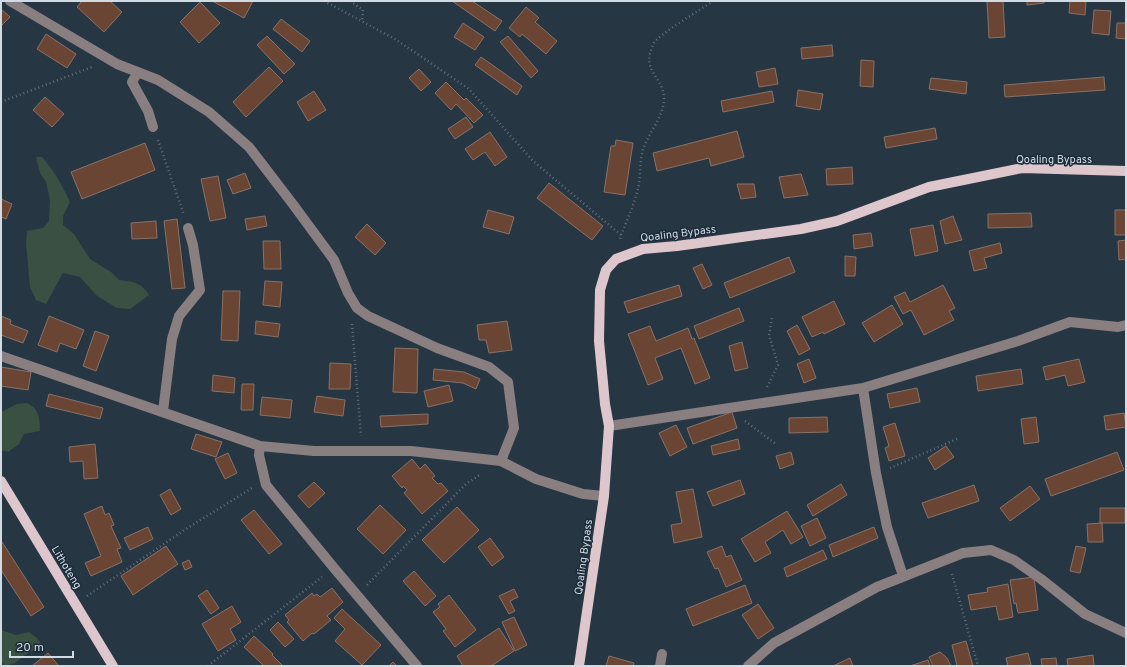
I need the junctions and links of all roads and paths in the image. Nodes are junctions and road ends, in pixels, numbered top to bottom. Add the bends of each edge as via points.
1 (10, 1) edge
2 (324, 1) edge
3 (350, 1) edge
4 (714, 1) edge
5 (362, 22) junction
6 (103, 55) junction
7 (138, 72) junction
8 (1, 102) edge
9 (153, 127) joint
10 (1126, 171) edge
11 (188, 228) joint
12 (621, 235) junction
13 (616, 259) junction
14 (357, 308) junction
15 (772, 318) dead end
16 (1126, 325) edge
17 (1, 356) edge
18 (863, 388) junction
19 (762, 403) junction
20 (737, 406) junction
21 (163, 411) junction
22 (609, 426) junction
23 (958, 439) dead end
24 (777, 445) dead end
25 (260, 446) junction
26 (363, 451) junction
27 (501, 461) junction
28 (876, 473) junction
29 (1, 481) edge
30 (266, 485) junction
31 (604, 496) junction
32 (947, 559) junction
33 (334, 568) junction
34 (903, 576) junction
35 (357, 595) junction
36 (76, 604) junction
37 (1126, 633) edge
38 (662, 654) dead end
39 (113, 666) edge
40 (208, 666) edge
41 (417, 666) edge
42 (579, 666) edge
43 (660, 666) edge
44 (748, 666) edge
45 (978, 666) edge

1 - 6 street
2 - 5 path
3 - 5 path via 363,10
4 - 12 path via 655,42 651,52 649,65 663,87 662,112 644,148 638,189
5 - 12 path via 395,39 469,90 533,161
6 - 7 street
6 - 8 path via 95,65
7 - 9 street via 132,82 148,111
7 - 14 street via 158,80 209,112 249,147 334,260 348,294
9 - 11 path
10 - 13 main road, Qoaling Bypass via 1022,168 929,187 837,221 801,229 643,249
11 - 21 street via 200,290 179,316 172,339
12 - 13 path
13 - 22 main road, Qoaling Bypass via 606,270 600,290 599,341
14 - 26 path via 352,324
14 - 27 street via 368,316 437,348 489,367 508,382 514,428
15 - 19 path via 769,335 778,365
16 - 18 street via 1070,322
17 - 21 street
18 - 19 street
18 - 28 street
19 - 20 street
20 - 22 street
20 - 24 path via 746,422
21 - 25 street
22 - 31 main road, Qoaling Bypass
23 - 28 path
25 - 26 street via 314,451
25 - 30 street via 259,455
26 - 27 street via 411,451
27 - 31 street via 536,479 583,494
27 - 35 path via 466,484
28 - 34 street via 887,527
29 - 36 main road, Lithoteng
30 - 33 street
30 - 36 path via 253,488 186,529
31 - 42 main road, Qoaling Bypass
32 - 34 street
32 - 37 street via 963,553 991,550 1014,560 1085,614
32 - 45 path
33 - 35 street
33 - 40 path
34 - 44 street via 877,587 774,643
35 - 41 street
36 - 39 main road, Lithoteng
38 - 43 street

